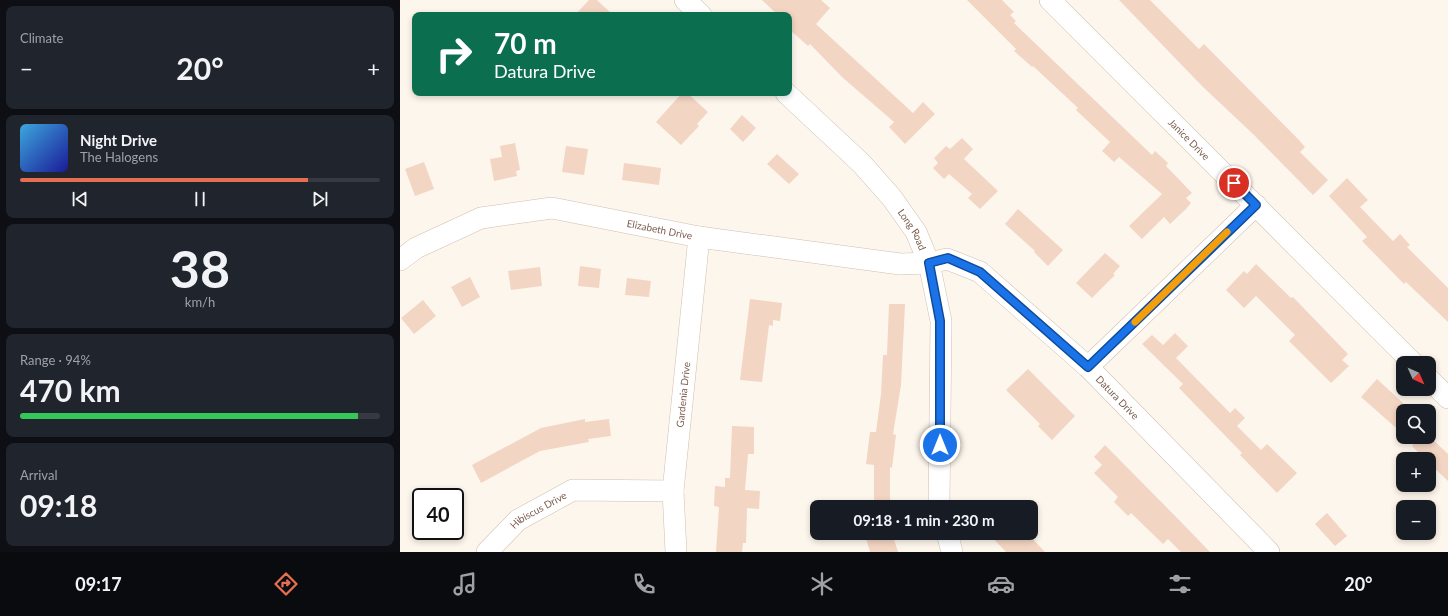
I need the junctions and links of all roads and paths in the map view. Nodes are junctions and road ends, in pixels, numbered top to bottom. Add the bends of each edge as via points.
1 (685, 0) edge
2 (1050, 0) edge
3 (698, 12) edge
4 (789, 96) edge
5 (1256, 205) junction
6 (699, 238) junction
7 (400, 260) edge
8 (929, 263) junction
9 (1406, 356) edge
10 (1088, 367) junction
11 (1436, 386) edge
12 (1448, 398) edge
13 (673, 491) junction
14 (939, 500) edge
15 (949, 540) edge
16 (487, 552) edge
17 (676, 552) edge
18 (952, 552) edge
19 (1269, 552) edge

1 - 3 street
2 - 5 street, Janice Drive
4 - 8 street, Long Road via 862,164 892,198 916,232
5 - 9 street, Janice Drive
5 - 10 street
6 - 7 street, Elizabeth Drive via 552,208 481,218 416,248
6 - 8 street, Elizabeth Drive via 900,264
6 - 13 street, Gardenia Drive
8 - 10 street, Datura Drive via 948,258 980,272
8 - 14 street, Long Road via 940,321
10 - 19 street, Datura Drive
11 - 12 street
13 - 16 street, Hibiscus Drive via 573,490 518,520
13 - 17 street, Gardenia Drive
15 - 18 street

